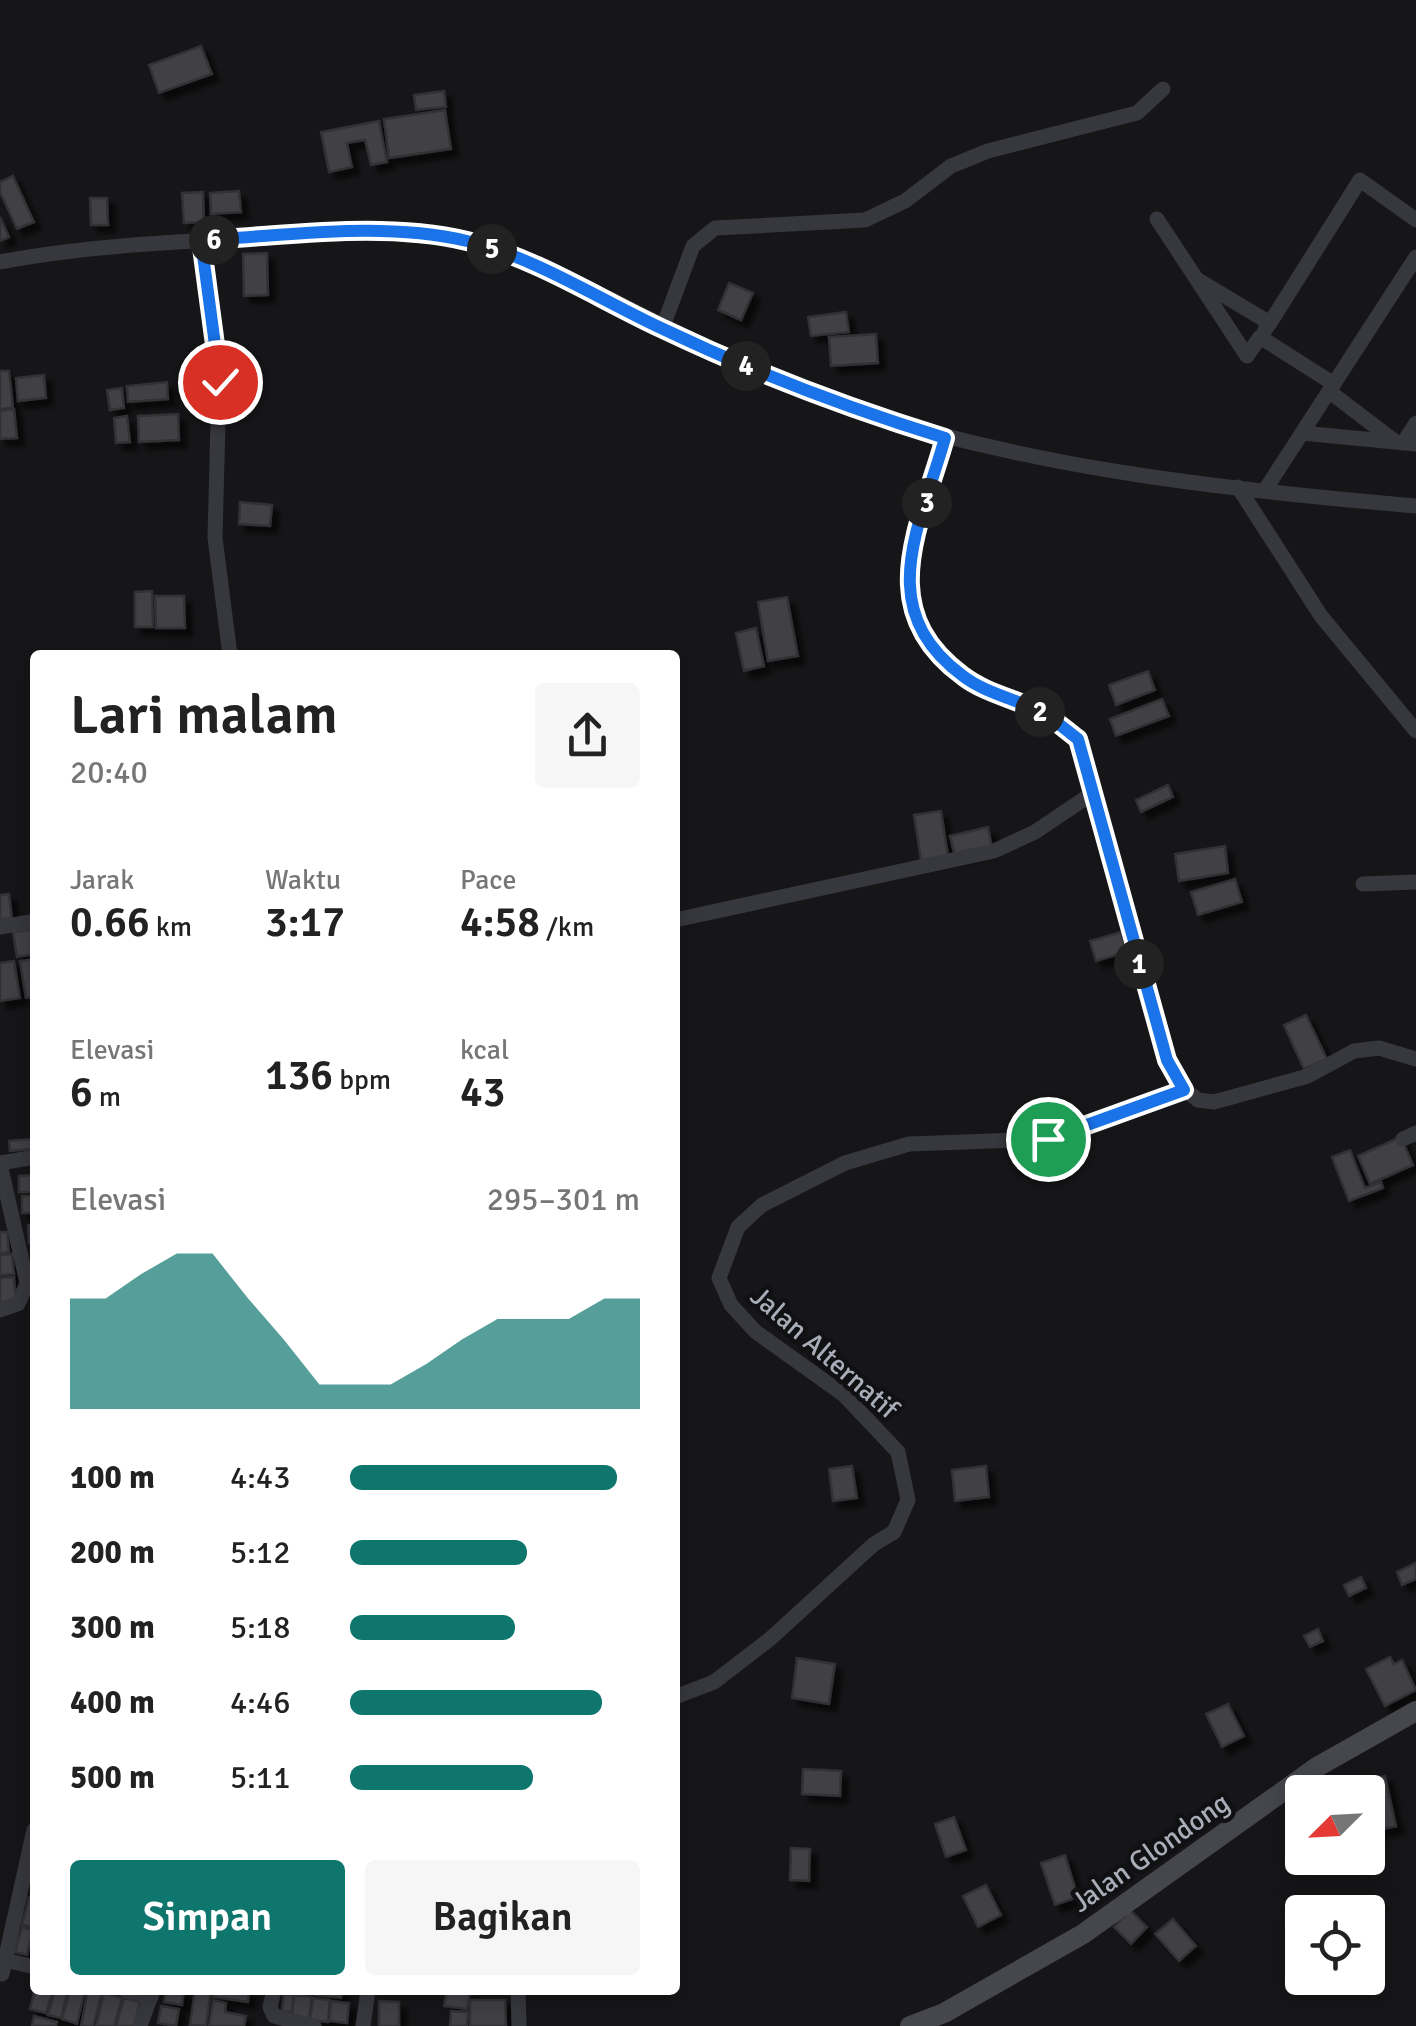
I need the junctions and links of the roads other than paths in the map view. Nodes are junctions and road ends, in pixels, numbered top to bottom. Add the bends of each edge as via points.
1 (1163, 89) dead end
2 (1157, 220) dead end
3 (1416, 220) edge
4 (201, 240) junction
5 (1416, 257) edge
6 (0, 262) edge
7 (1190, 275) junction
8 (662, 329) junction
9 (1265, 330) junction
10 (1332, 388) junction
11 (1416, 423) edge
12 (1302, 432) junction
13 (945, 438) junction
14 (1405, 443) edge
15 (1238, 486) junction
16 (1265, 490) junction
17 (1416, 506) edge
18 (229, 650) edge
19 (1416, 731) edge
20 (1093, 794) junction
21 (1416, 882) edge
22 (1362, 884) dead end
23 (680, 919) edge
24 (30, 922) dead end
25 (0, 927) edge
26 (1416, 1058) edge
27 (1184, 1090) junction
28 (30, 1158) edge
29 (0, 1164) edge
30 (0, 1310) edge
31 (680, 1695) edge
32 (1416, 1711) edge
33 (30, 1871) edge
34 (4, 1967) edge
35 (30, 1967) edge
36 (151, 1995) edge
37 (273, 1995) edge
38 (367, 1995) edge
39 (518, 1995) edge
40 (140, 2026) edge
41 (314, 2026) edge
42 (363, 2026) edge
43 (519, 2026) edge
44 (910, 2026) edge

1 - 8 street via 1138,113 951,166 865,220 715,228 692,246
2 - 7 street
3 - 9 street via 1360,180
4 - 6 street via 85,246
4 - 8 street via 402,230 466,241 521,257
4 - 18 street via 220,382 215,538
5 - 10 street
7 - 9 street
7 - 9 street via 1247,356
8 - 13 street via 806,392
9 - 10 street
10 - 12 street
10 - 14 street
11 - 14 street
12 - 14 street
12 - 16 street
13 - 15 street via 1069,464
13 - 20 street via 910,566 909,601 919,633 964,678 1044,713 1078,739
15 - 16 street
15 - 19 street via 1321,616
16 - 17 street
20 - 23 street via 994,851
20 - 27 street via 1167,1060
21 - 22 street
24 - 25 street
26 - 27 street via 1379,1048 1354,1051 1308,1076 1214,1102
27 - 31 street, Jalan Alternatif via 1048,1139 966,1138 861,1158 762,1205 738,1227 719,1278 732,1305 756,1332 844,1395 898,1452 908,1500 894,1532 770,1639 714,1682
28 - 29 street
29 - 30 street via 27,1282 18,1304
32 - 44 main road, Jalan Glondong via 1317,1767 1083,1934 944,2014
33 - 34 street
34 - 35 street
36 - 40 street
37 - 41 street via 274,2016
38 - 42 street
39 - 43 street

